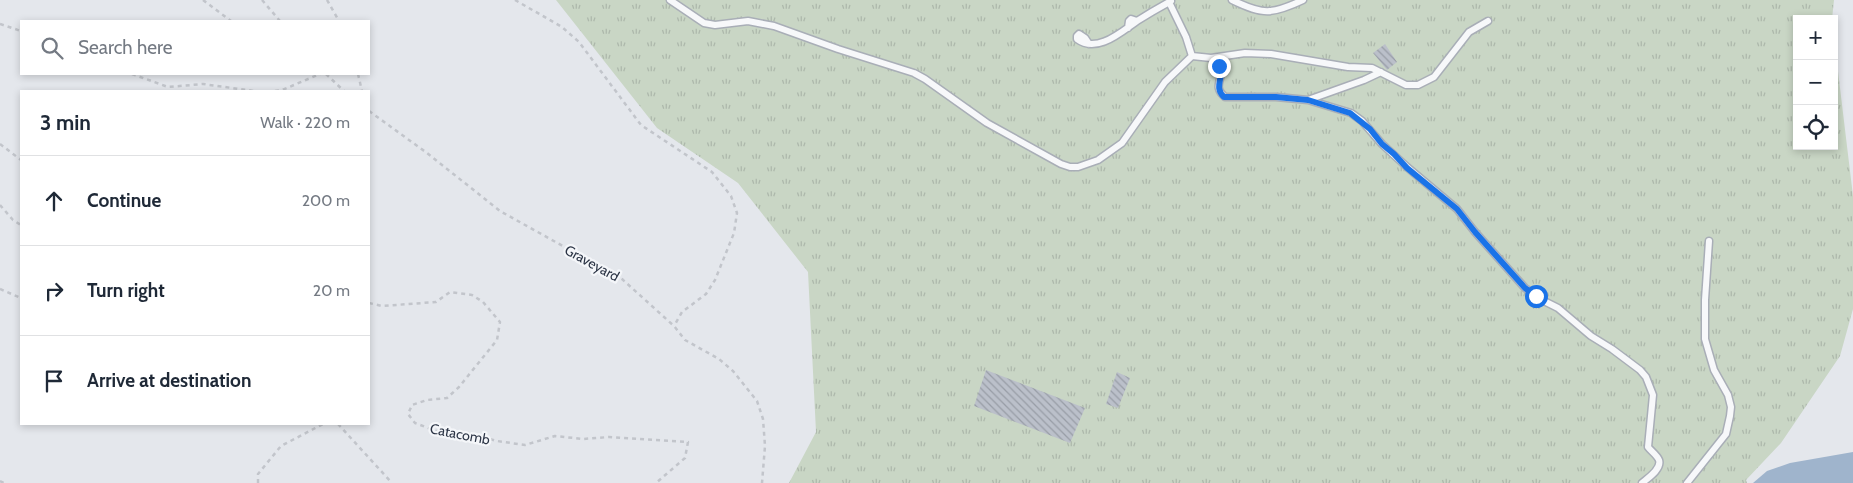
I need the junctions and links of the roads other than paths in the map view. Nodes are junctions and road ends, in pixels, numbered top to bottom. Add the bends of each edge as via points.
1 (670, 0) edge
2 (1232, 0) edge
3 (1303, 0) edge
4 (1171, 1) edge
5 (1488, 21) dead end
6 (1089, 44) dead end
7 (1192, 56) junction
8 (1210, 58) junction
9 (1382, 72) junction
10 (1308, 100) junction
11 (1709, 242) dead end
12 (1642, 483) edge
13 (1687, 483) edge

1 - 7 lane via 704,23 748,21 774,26 914,73 987,123 1061,164 1078,168 1098,160 1122,143 1165,82
2 - 3 lane via 1262,12 1277,11
4 - 6 lane via 1137,21 1131,19 1128,28 1108,40
4 - 7 lane
5 - 9 lane via 1469,32 1434,77 1426,82 1406,85
7 - 8 lane
8 - 9 lane via 1245,53 1271,54
8 - 10 lane via 1221,70 1218,85 1224,97
9 - 10 lane
10 - 12 lane via 1350,113 1362,121 1407,168 1457,209 1525,288 1558,308 1590,336 1640,370 1653,395 1648,447 1659,463
11 - 13 lane via 1705,339 1714,370 1731,407 1726,434

